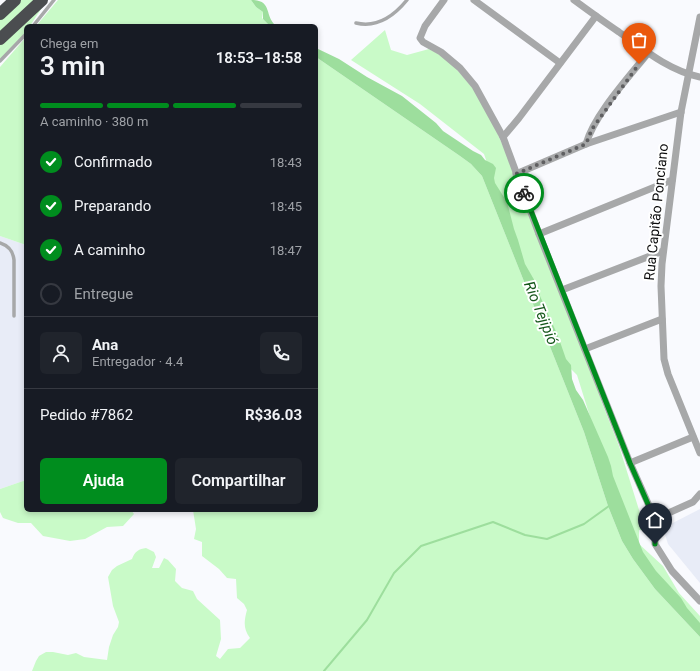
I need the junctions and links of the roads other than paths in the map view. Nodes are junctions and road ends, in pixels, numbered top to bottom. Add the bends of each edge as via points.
1 (42, 0) edge
2 (54, 0) edge
3 (407, 0) edge
4 (444, 0) edge
5 (474, 0) edge
6 (13, 1) edge
7 (577, 1) edge
8 (0, 14) edge
9 (596, 16) junction
10 (700, 16) edge
11 (356, 23) dead end
12 (35, 24) edge
13 (24, 36) edge
14 (0, 39) edge
15 (648, 53) junction
16 (0, 61) edge
17 (560, 63) junction
18 (688, 75) junction
19 (700, 77) edge
20 (681, 112) junction
21 (503, 137) junction
22 (586, 144) junction
23 (516, 174) junction
24 (672, 180) junction
25 (539, 234) junction
26 (0, 243) edge
27 (663, 251) junction
28 (562, 290) junction
29 (14, 316) dead end
30 (662, 319) junction
31 (585, 349) junction
32 (694, 437) junction
33 (700, 453) edge
34 (630, 463) junction
35 (700, 494) edge
36 (655, 520) junction
37 (700, 601) edge

1 - 14 highway
2 - 12 lane
3 - 11 lane via 387,19 371,24
4 - 21 street via 421,32 420,38 460,68 476,86
5 - 17 street
6 - 8 highway
7 - 9 street
9 - 15 street
9 - 17 street
10 - 18 street, Rua Capitão Ponciano
13 - 16 lane
15 - 18 street
15 - 22 street via 592,129
17 - 21 street
18 - 19 street
18 - 20 street, Rua Capitão Ponciano
20 - 22 street
20 - 24 street, Rua Capitão Ponciano
21 - 23 street
22 - 23 street
23 - 25 street
24 - 25 street
24 - 27 street, Rua Capitão Ponciano
25 - 28 street
26 - 29 lane via 8,247 14,260
27 - 28 street
27 - 30 street, Rua Capitão Ponciano
28 - 31 street
30 - 31 street
30 - 32 street, Rua Capitão Ponciano via 663,347 668,374
31 - 34 street
32 - 33 street, Rua Capitão Ponciano
32 - 34 street
34 - 36 street
35 - 36 street via 693,502
36 - 37 street via 655,544 672,571

